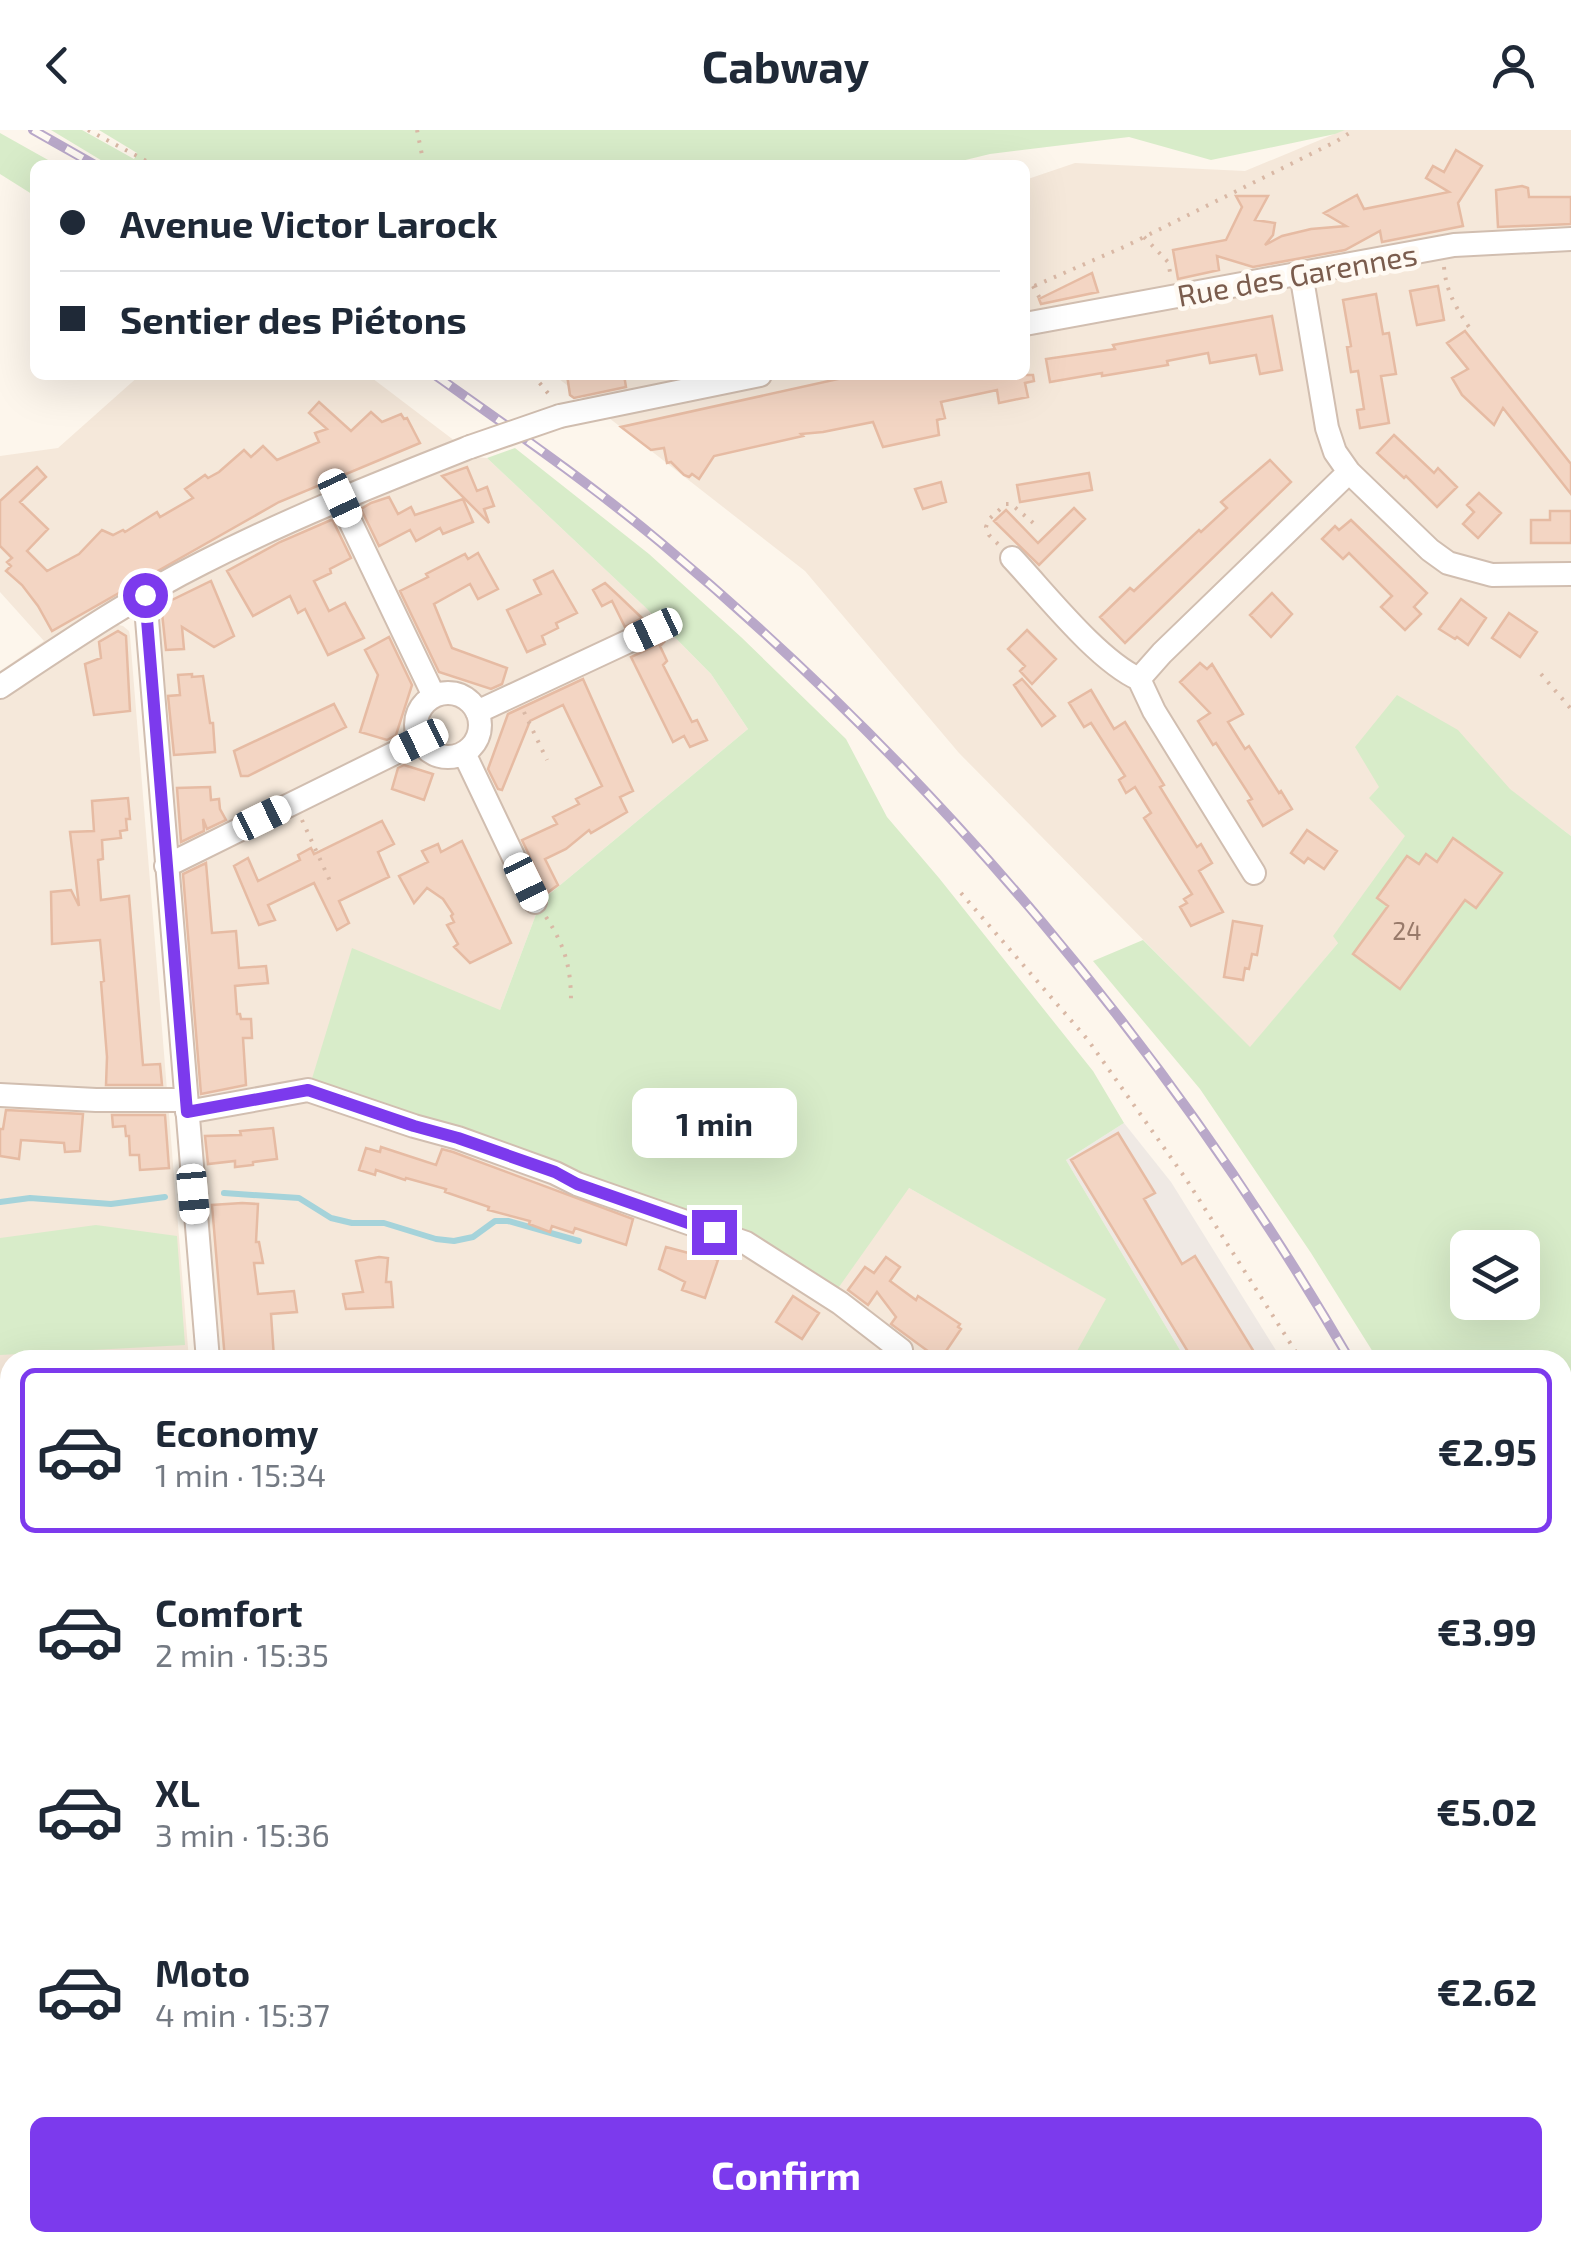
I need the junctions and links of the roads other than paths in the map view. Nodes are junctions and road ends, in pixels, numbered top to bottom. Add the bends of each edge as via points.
1 (1571, 239) edge
2 (1301, 273) junction
3 (1030, 323) edge
4 (735, 380) edge
5 (1348, 472) junction
6 (340, 498) junction
7 (1012, 558) road end
8 (1571, 574) edge
9 (145, 595) junction
10 (659, 627) dead end
11 (1140, 678) junction
12 (0, 687) edge
13 (434, 696) junction
14 (477, 712) junction
15 (419, 741) junction
16 (464, 753) junction
17 (166, 866) junction
18 (1254, 873) dead end
19 (535, 902) road end
20 (0, 1094) edge
21 (186, 1106) junction
22 (207, 1350) edge
23 (901, 1350) dead end

1 - 2 street, Rue des Garennes via 1443,247
2 - 3 street, Rue des Garennes
2 - 5 street via 1327,428
4 - 6 street, bridge via 563,415
5 - 8 street via 1448,563 1492,575
5 - 11 street
6 - 9 street
6 - 13 street
7 - 11 street via 1094,646
9 - 12 street
9 - 17 street
10 - 14 street
11 - 18 street
13 - 14 street via 459,695
13 - 15 street via 419,710
14 - 16 street via 476,740
15 - 16 street via 439,756
15 - 17 street
16 - 19 street
17 - 21 street
20 - 21 street
21 - 22 street
21 - 23 street via 308,1090 458,1138 746,1244

